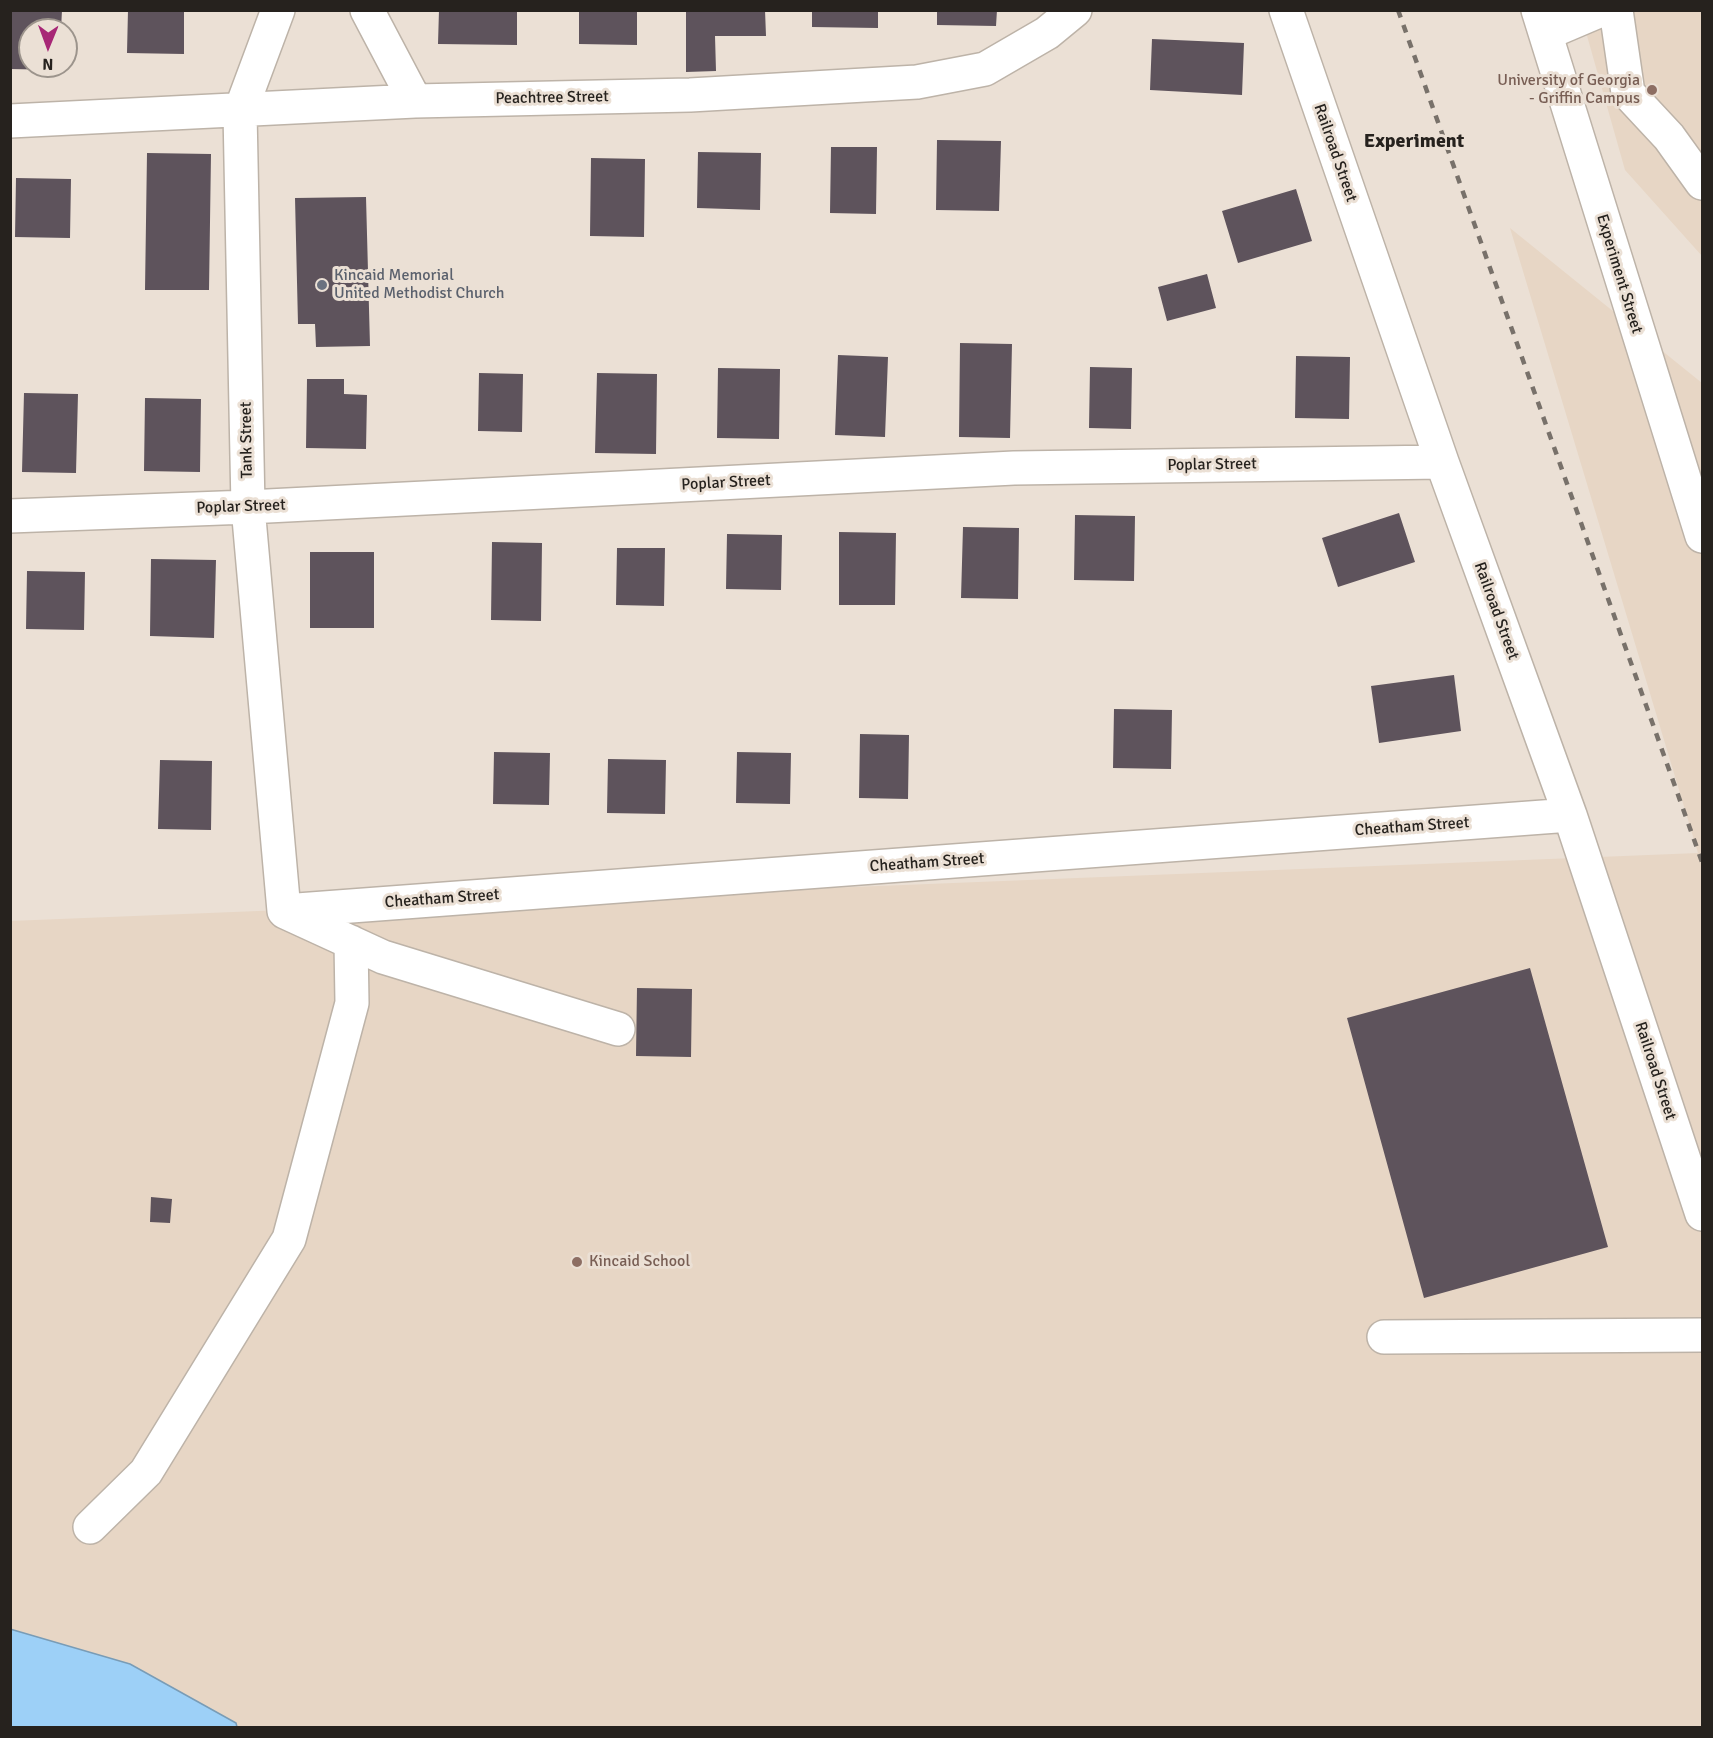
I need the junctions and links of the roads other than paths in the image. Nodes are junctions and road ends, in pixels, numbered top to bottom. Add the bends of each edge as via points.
1 (278, 10) edge
2 (367, 10) edge
3 (1075, 10) edge
4 (1286, 10) edge
5 (1601, 10) edge
6 (1616, 10) edge
7 (1543, 22) edge
8 (414, 101) junction
9 (240, 112) junction
10 (10, 121) edge
11 (1702, 183) edge
12 (1442, 462) junction
13 (248, 507) junction
14 (10, 516) edge
15 (1700, 527) edge
16 (1570, 815) junction
17 (284, 911) junction
18 (351, 942) junction
19 (618, 1029) dead end
20 (1702, 1214) edge
21 (1702, 1335) edge
22 (1384, 1337) dead end
23 (90, 1527) dead end

1 - 9 street, Tank Street
2 - 8 street
3 - 8 street, Peachtree Street via 1047,33 985,69 917,82 690,95
4 - 12 street, Railroad Street
5 - 7 street
6 - 11 street via 1628,93 1669,137
7 - 15 street, Experiment Street
8 - 9 street, Peachtree Street
9 - 10 street, Peachtree Street
9 - 13 street, Tank Street
12 - 13 street, Poplar Street via 1014,468
12 - 16 street, Railroad Street
13 - 14 street, Poplar Street
13 - 17 street, Tank Street
16 - 17 street, Cheatham Street
16 - 20 street, Railroad Street
17 - 18 street
18 - 19 street via 383,957
18 - 23 street via 352,1003 289,1239 146,1472
21 - 22 street

